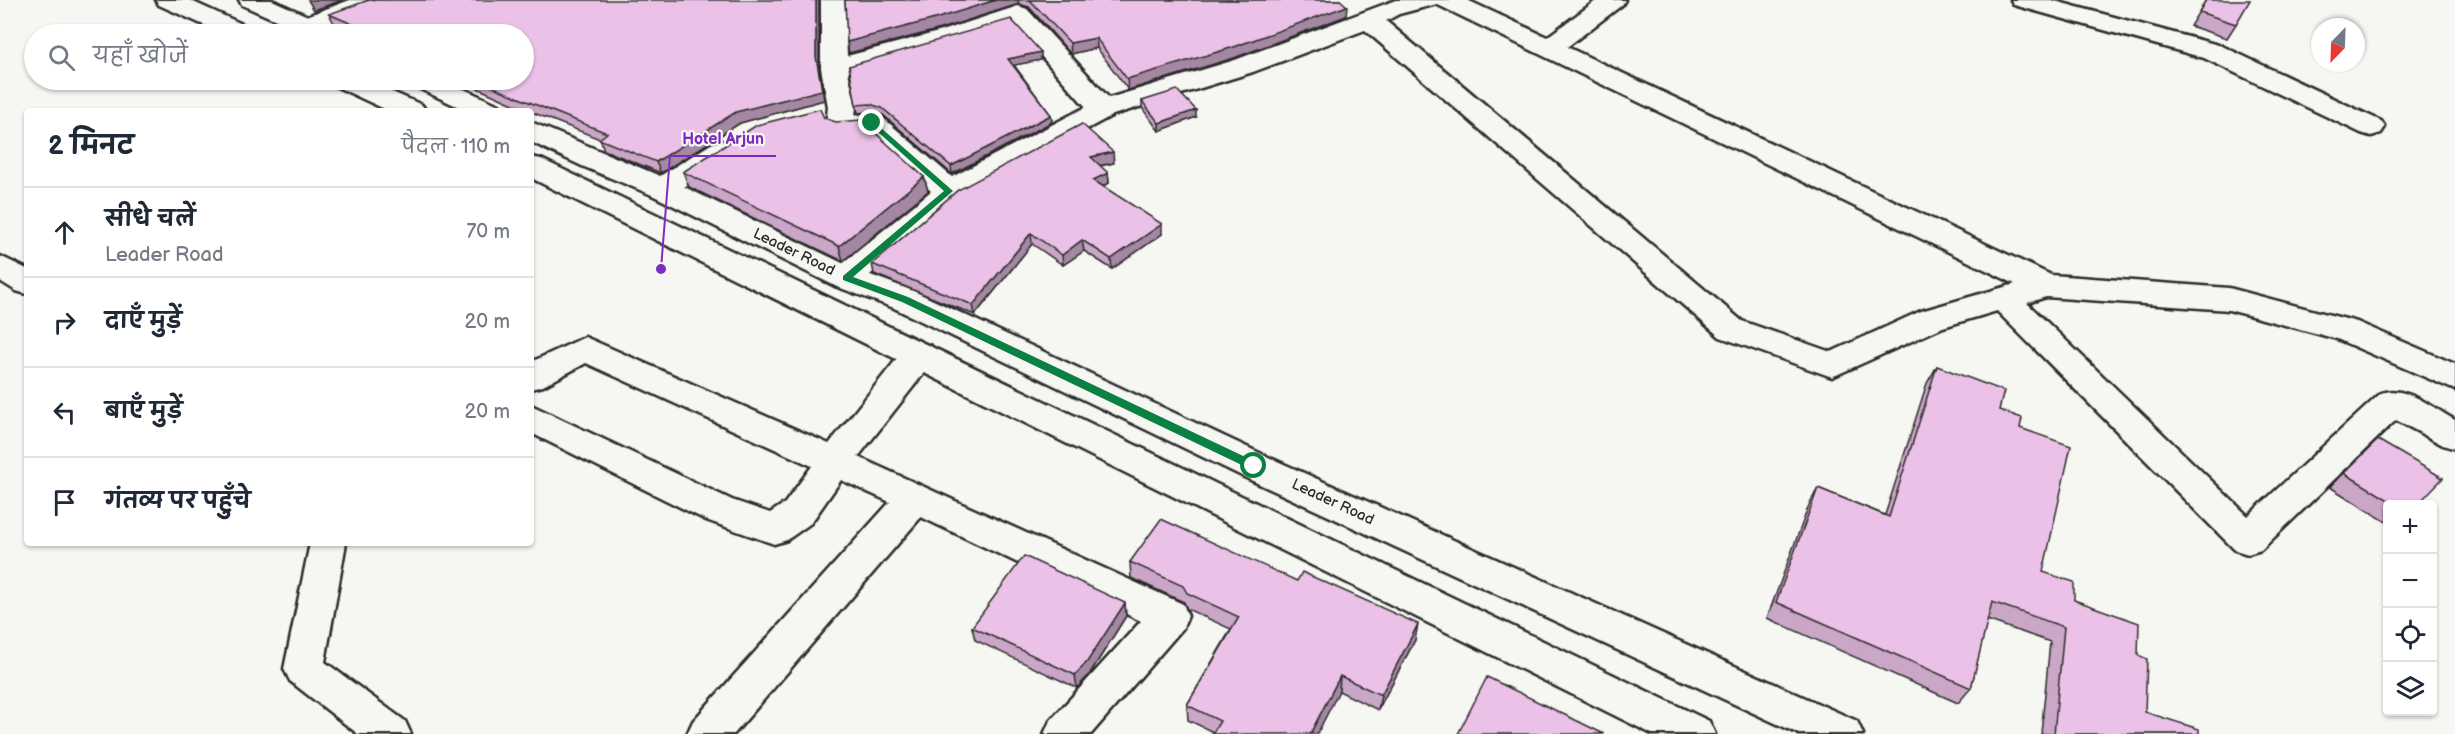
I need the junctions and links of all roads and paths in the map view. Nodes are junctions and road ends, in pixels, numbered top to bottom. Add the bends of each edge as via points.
1 (168, 0) edge
2 (251, 0) edge
3 (374, 0) edge
4 (833, 0) edge
5 (1427, 0) edge
6 (1447, 0) edge
7 (1613, 0) edge
8 (2023, 0) edge
9 (1369, 20) junction
10 (222, 24) edge
11 (303, 24) edge
12 (328, 24) edge
13 (1549, 48) junction
14 (834, 68) junction
15 (366, 90) edge
16 (444, 90) edge
17 (405, 108) edge
18 (483, 108) edge
19 (1103, 110) junction
20 (2371, 127) dead end
21 (534, 132) edge
22 (741, 137) edge
23 (534, 167) edge
24 (662, 188) junction
25 (949, 191) junction
26 (0, 267) edge
27 (846, 278) junction
28 (24, 281) edge
29 (2046, 286) junction
30 (2003, 298) junction
31 (919, 355) junction
32 (534, 375) edge
33 (2455, 378) edge
34 (534, 419) edge
35 (2455, 436) edge
36 (834, 461) junction
37 (916, 498) junction
38 (327, 546) edge
39 (390, 734) edge
40 (708, 734) edge
41 (1065, 734) edge
42 (1694, 734) edge
43 (1842, 734) edge

1 - 10 street
2 - 11 street
3 - 12 street
4 - 14 street
5 - 9 street via 1390,9
6 - 13 street
7 - 13 street
8 - 20 street via 2213,52
9 - 19 street via 1244,66
9 - 30 street via 1731,328 1832,365 1932,319
13 - 29 street
14 - 19 street via 1018,14
14 - 25 street via 830,110 840,125 872,123
15 - 17 street
16 - 18 street
19 - 25 street
21 - 24 street, Leader Road
22 - 24 street
23 - 31 street
24 - 27 street, Leader Road
25 - 27 street
26 - 28 street
27 - 43 street, Leader Road via 905,300 1254,466
29 - 30 street
29 - 33 street via 2229,299 2346,330
30 - 35 street via 2248,539 2393,402
31 - 36 street
31 - 42 street
32 - 36 street via 585,349
34 - 36 street via 719,510 774,529 798,513
36 - 37 street
37 - 40 street
37 - 41 street via 1169,616
38 - 39 street via 304,669

